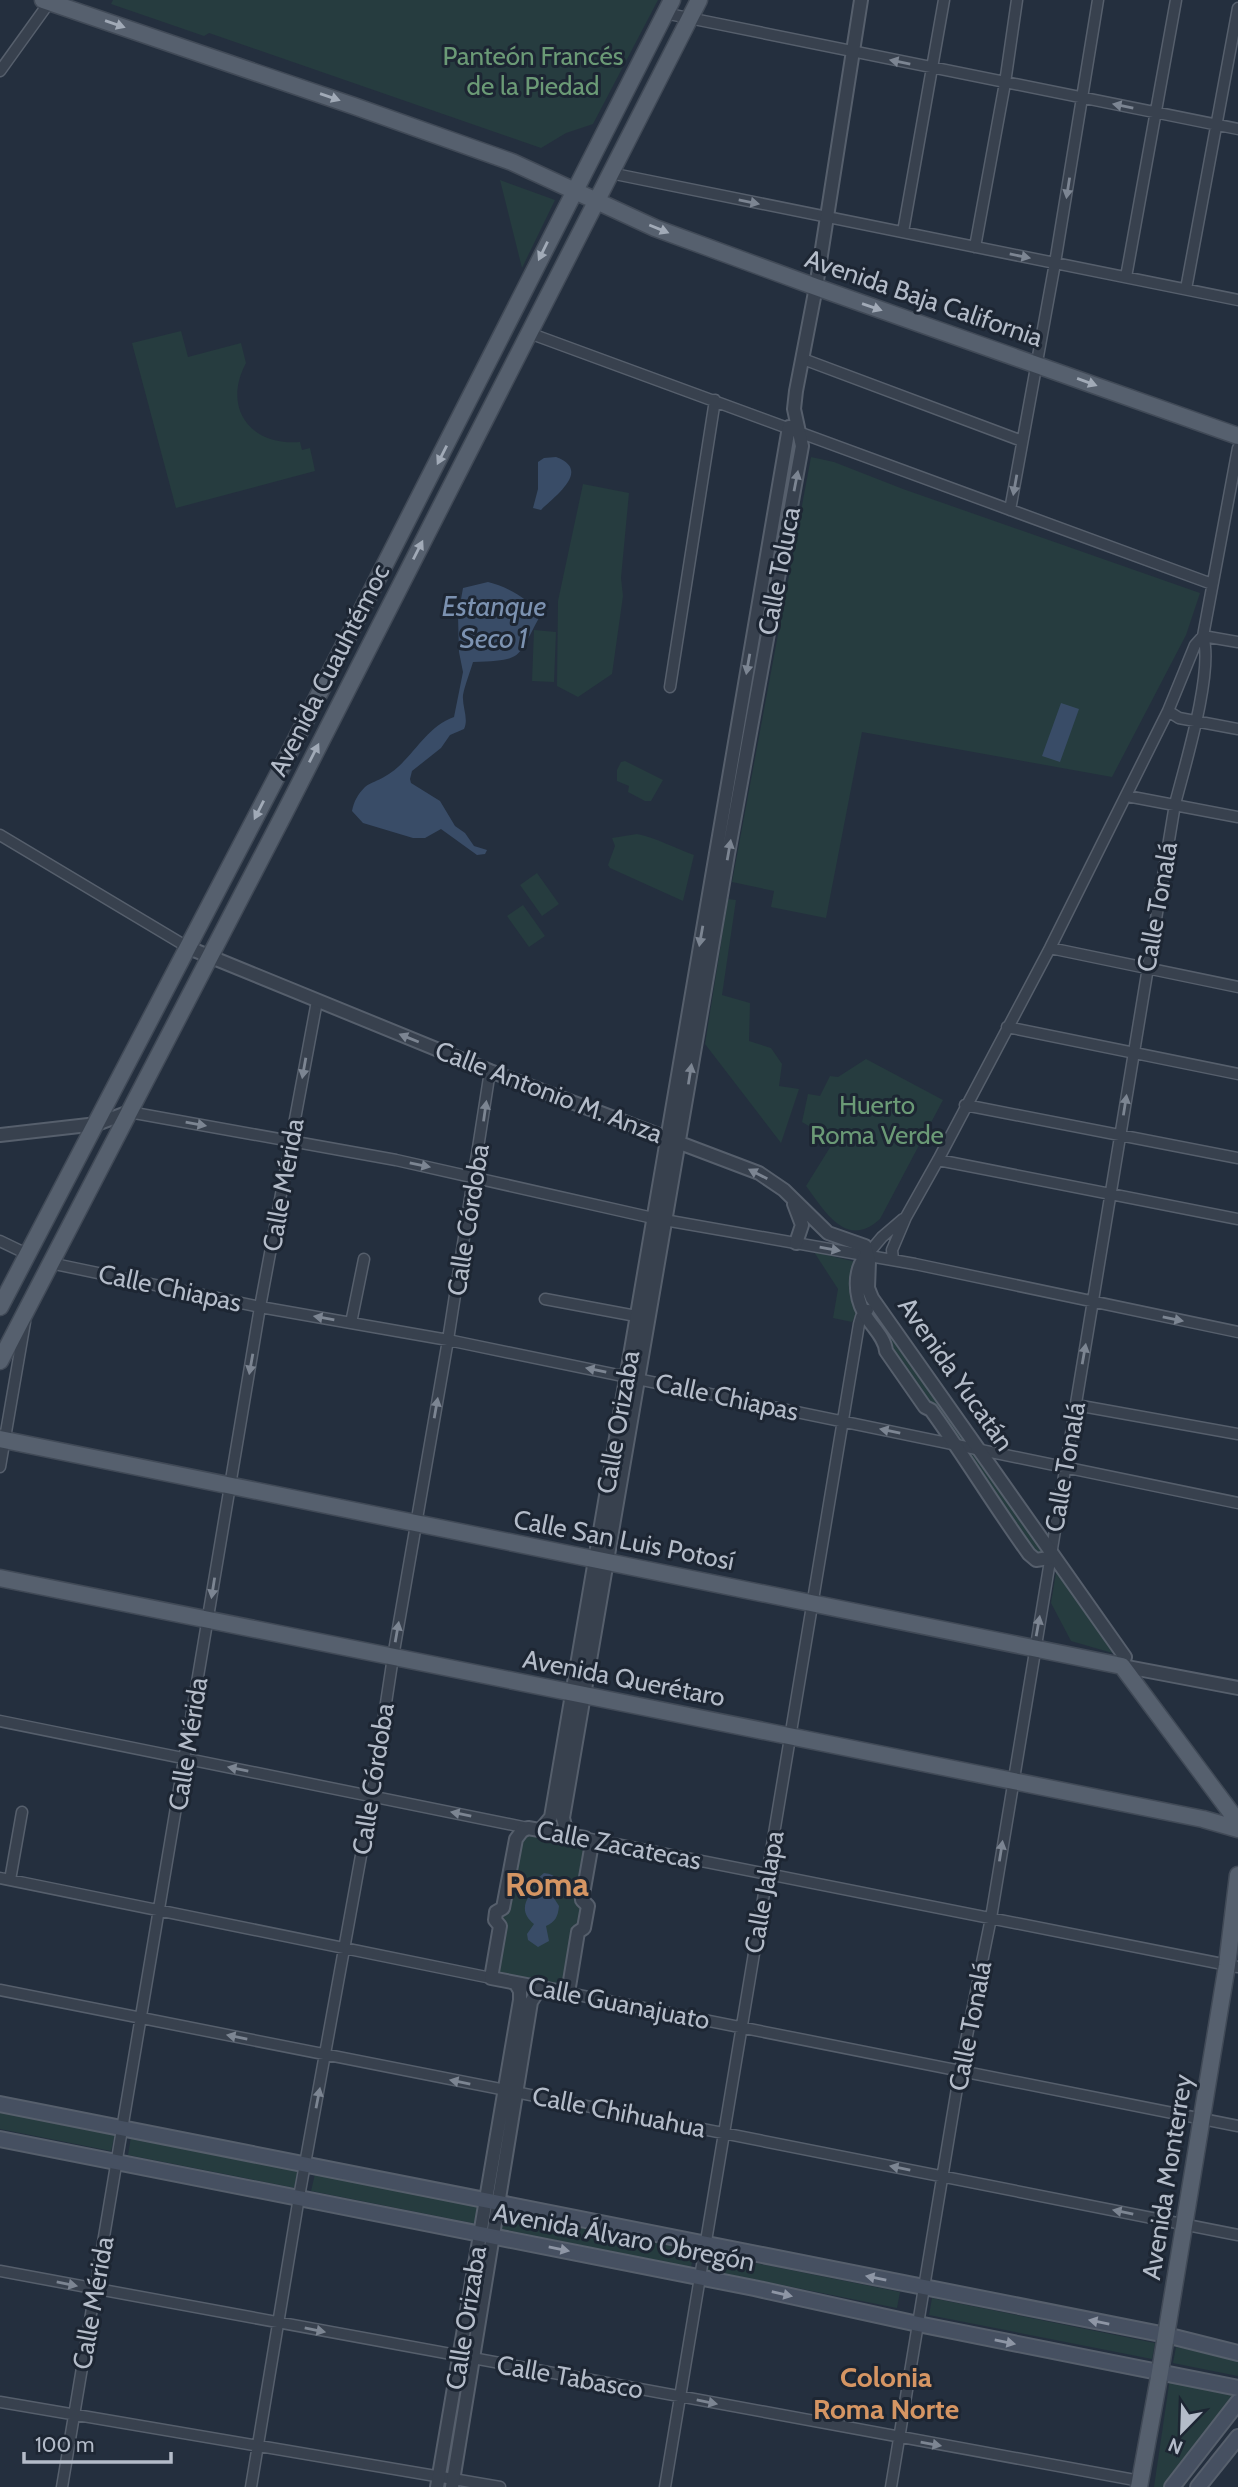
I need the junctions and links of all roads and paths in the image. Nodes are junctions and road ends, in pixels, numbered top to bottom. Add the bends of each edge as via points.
1 (699, 0) edge
2 (861, 0) edge
3 (944, 0) edge
4 (1017, 0) edge
5 (1098, 0) edge
6 (1176, 0) edge
7 (48, 1) edge
8 (668, 7) edge
9 (1238, 8) edge
10 (690, 17) junction
11 (853, 52) junction
12 (932, 68) junction
13 (0, 71) edge
14 (1005, 83) junction
15 (1083, 98) junction
16 (1157, 113) junction
17 (1217, 125) junction
18 (1238, 129) edge
19 (610, 173) junction
20 (574, 190) junction
21 (596, 201) junction
22 (826, 217) junction
23 (903, 232) junction
24 (975, 247) junction
25 (1055, 263) junction
26 (1126, 277) junction
27 (816, 287) junction
28 (1186, 289) junction
29 (1238, 300) edge
30 (529, 333) junction
31 (803, 359) junction
32 (1036, 364) junction
33 (715, 400) junction
34 (793, 429) junction
35 (1238, 436) edge
36 (1022, 441) junction
37 (1238, 448) edge
38 (1010, 510) junction
39 (1212, 584) junction
40 (1203, 636) junction
41 (1238, 642) edge
42 (670, 687) dead end
43 (1168, 711) junction
44 (1196, 721) junction
45 (1238, 729) edge
46 (1127, 796) junction
47 (1175, 804) junction
48 (729, 811) junction
49 (1238, 817) edge
50 (0, 835) edge
51 (188, 948) junction
52 (1049, 948) junction
53 (209, 956) junction
54 (1147, 968) junction
55 (1238, 986) edge
56 (317, 1001) junction
57 (1007, 1027) junction
58 (1133, 1053) junction
59 (490, 1071) junction
60 (1238, 1073) edge
61 (965, 1105) junction
62 (129, 1112) junction
63 (97, 1124) junction
64 (0, 1135) edge
65 (666, 1136) junction
66 (1120, 1136) junction
67 (291, 1141) junction
68 (679, 1141) junction
69 (1238, 1158) edge
70 (938, 1160) junction
71 (475, 1177) junction
72 (1110, 1195) junction
73 (791, 1198) junction
74 (906, 1217) junction
75 (660, 1219) junction
76 (1238, 1219) edge
77 (0, 1241) edge
78 (796, 1243) junction
79 (27, 1254) junction
80 (866, 1256) junction
81 (363, 1259) dead end
82 (893, 1261) junction
83 (50, 1263) junction
84 (545, 1299) dead end
85 (1093, 1303) junction
86 (876, 1304) junction
87 (0, 1307) edge
88 (260, 1307) junction
89 (27, 1311) junction
90 (864, 1314) junction
91 (636, 1316) junction
92 (351, 1323) junction
93 (1238, 1332) edge
94 (448, 1340) junction
95 (0, 1361) edge
96 (632, 1378) junction
97 (1076, 1405) junction
98 (843, 1421) junction
99 (1238, 1434) edge
100 (3, 1440) edge
101 (957, 1446) junction
102 (979, 1450) junction
103 (0, 1467) edge
104 (1065, 1468) junction
105 (230, 1486) junction
106 (1238, 1503) edge
107 (416, 1523) junction
108 (1050, 1554) junction
109 (601, 1561) junction
110 (0, 1578) edge
111 (812, 1604) junction
112 (208, 1620) junction
113 (1034, 1648) junction
114 (393, 1657) junction
115 (1122, 1666) junction
116 (1238, 1688) edge
117 (578, 1694) junction
118 (0, 1721) edge
119 (789, 1737) junction
120 (185, 1758) junction
121 (1012, 1782) junction
122 (372, 1796) junction
123 (1230, 1799) edge
124 (22, 1812) dead end
125 (1238, 1822) edge
126 (535, 1829) junction
127 (1238, 1829) edge
128 (567, 1834) junction
129 (585, 1838) junction
130 (767, 1873) junction
131 (1238, 1875) edge
132 (5, 1879) edge
133 (161, 1911) junction
134 (990, 1918) junction
135 (343, 1948) junction
136 (1232, 1966) edge
137 (491, 1978) junction
138 (516, 1984) junction
139 (540, 1988) junction
140 (0, 1990) edge
141 (568, 1993) junction
142 (141, 2018) junction
143 (741, 2027) junction
144 (326, 2054) junction
145 (960, 2070) junction
146 (510, 2091) junction
147 (0, 2104) edge
148 (1202, 2119) junction
149 (1238, 2126) edge
150 (123, 2128) junction
151 (724, 2132) junction
152 (0, 2139) edge
153 (117, 2162) junction
154 (306, 2165) junction
155 (942, 2176) junction
156 (299, 2197) junction
157 (491, 2202) junction
158 (1184, 2224) junction
159 (486, 2235) junction
160 (1238, 2235) edge
161 (705, 2244) junction
162 (0, 2272) edge
163 (700, 2277) junction
164 (924, 2288) junction
165 (96, 2290) junction
166 (278, 2323) junction
167 (918, 2324) junction
168 (1167, 2335) junction
169 (1238, 2353) edge
170 (466, 2359) junction
171 (1160, 2372) junction
172 (1238, 2388) edge
173 (680, 2397) junction
174 (0, 2402) edge
175 (1238, 2402) edge
176 (75, 2415) junction
177 (1238, 2437) edge
178 (901, 2438) junction
179 (258, 2446) junction
180 (438, 2482) edge
181 (453, 2483) edge
182 (1139, 2484) edge
183 (62, 2487) edge
184 (251, 2487) edge
185 (500, 2487) edge
186 (665, 2487) edge
187 (891, 2487) edge
188 (1172, 2487) edge
189 (1198, 2487) edge

1 - 10 main road, Avenida Cuauhtémoc
2 - 11 street, Calle Toluca
3 - 12 street
4 - 14 street
5 - 15 street
6 - 16 street
7 - 13 street
7 -> 20 main road, Avenida Baja California via 499,158
8 - 10 street
8 - 20 main road, Avenida Cuauhtémoc
9 - 17 street
10 - 11 street
10 - 19 main road, Avenida Cuauhtémoc
12 -> 11 street
11 - 22 street, Calle Toluca
12 - 14 street
12 - 23 street
14 - 15 street
14 - 24 street
16 -> 15 street
15 -> 25 street
16 - 17 street
16 - 26 street
17 - 18 street
17 - 28 street
19 - 21 main road, Avenida Cuauhtémoc
19 -> 22 street
20 - 21 main road, Avenida Baja California
20 -> 51 main road, Avenida Cuauhtémoc
21 -> 27 main road, Avenida Baja California via 655,228
21 - 30 main road, Avenida Cuauhtémoc
22 - 23 street
22 - 27 street, Calle Toluca
23 - 24 street
24 -> 25 street
25 - 26 street
25 - 32 street
26 - 28 street
27 - 31 street, Calle Toluca
27 -> 32 main road, Avenida Baja California
28 - 29 street
30 - 33 street
53 -> 30 main road, Avenida Cuauhtémoc
31 - 34 street, Calle Toluca
31 - 36 street
32 -> 35 main road, Avenida Baja California
32 - 36 street
33 - 34 street
33 - 42 street
34 - 38 street
34 - 48 street, Calle Toluca via 802,446
36 -> 38 street
37 - 39 street, Calle Tonalá
38 - 39 street
39 - 40 street, Calle Tonalá
40 - 41 street
40 - 43 street
40 - 44 street, Calle Tonalá via 1207,648
43 - 44 street via 1179,719
43 - 46 street
44 - 45 street
44 - 47 street, Calle Tonalá
46 - 47 street
46 - 52 street
47 - 49 street
47 - 54 street, Calle Tonalá
48 -> 65 street, Calle Toluca
68 -> 48 street, Calle Toluca
50 - 51 street
51 - 53 street, Calle Antonio M. Anza
51 - 63 main road, Avenida Cuauhtémoc
52 - 54 street
52 - 57 street
53 - 56 street, Calle Antonio M. Anza
53 - 62 main road, Avenida Cuauhtémoc
54 - 55 street
54 - 58 street, Calle Tonalá
59 -> 56 street, Calle Antonio M. Anza
56 -> 67 street, Calle Mérida
57 - 58 street
57 - 61 street
58 - 60 street
66 -> 58 street, Calle Tonalá
59 - 65 street, Calle Antonio M. Anza
71 -> 59 street, Calle Córdoba
61 - 66 street
61 - 70 street
62 - 63 street
62 -> 67 street
62 - 83 main road, Avenida Cuauhtémoc
63 - 64 street
63 - 79 main road, Avenida Cuauhtémoc
65 - 68 street, Calle Antonio M. Anza
65 - 75 street, Calle Orizaba
66 - 69 street
66 - 72 street, Calle Tonalá
67 -> 71 street
67 - 88 street, Calle Mérida
73 -> 68 street, Calle Antonio M. Anza via 759,1173
68 - 75 street, Calle Orizaba
70 - 72 street
70 - 74 street
71 - 75 street
71 - 94 street, Calle Córdoba
72 - 76 street
72 - 85 street, Calle Tonalá
73 - 78 street via 802,1225
73 - 80 street, Calle Antonio M. Anza via 828,1233 865,1246
74 - 80 street
74 - 82 street via 892,1251
75 - 78 street
75 - 91 street, Calle Orizaba
75 - 96 street, Calle Orizaba
77 - 79 street
78 -> 80 street
79 - 87 main road, Avenida Cuauhtémoc
80 - 82 street
80 - 86 street, Avenida Yucatán via 868,1288
80 - 90 street, Avenida Yucatán via 857,1278
81 - 92 street
82 - 85 street
83 - 88 street, Calle Chiapas
83 - 89 main road, Avenida Cuauhtémoc
84 - 91 street
85 -> 93 street
97 -> 85 street, Calle Tonalá
86 - 90 street
86 - 102 street, Avenida Yucatán
92 -> 88 street, Calle Chiapas
88 -> 105 street, Calle Mérida
89 - 95 main road, Avenida Cuauhtémoc
89 - 100 street
90 - 98 street, Calle Jalapa
90 - 101 street, Avenida Yucatán via 925,1407
91 - 96 street, Calle Orizaba
92 - 94 street, Calle Chiapas
96 -> 94 street, Calle Chiapas
107 -> 94 street, Calle Córdoba
96 - 98 street, Calle Chiapas
96 - 109 street, Calle Orizaba
97 - 99 street
97 - 104 street, Calle Tonalá
101 -> 98 street, Calle Chiapas
98 - 111 street, Calle Jalapa
100 - 103 street
100 - 105 main road, Calle San Luis Potosí
101 - 102 street, Calle Chiapas
101 - 108 street, Avenida Yucatán via 1029,1554 1036,1560
102 - 104 street, Calle Chiapas
102 - 108 street, Avenida Yucatán
104 - 106 street, Calle Chiapas
104 - 108 street, Calle Tonalá
105 - 107 main road, Calle San Luis Potosí
105 -> 112 street, Calle Mérida
107 - 109 main road, Calle San Luis Potosí
114 -> 107 street, Calle Córdoba
113 -> 108 street, Calle Tonalá
108 - 115 street, Avenida Yucatán via 1125,1657
109 - 111 main road, Calle San Luis Potosí
109 - 117 street, Calle Orizaba
110 - 112 main road, Avenida Querétaro
111 - 113 main road, Calle San Luis Potosí
111 - 119 street, Calle Jalapa
112 - 114 main road, Avenida Querétaro
112 - 120 street, Calle Mérida
113 - 115 main road, Calle San Luis Potosí
113 - 121 street, Calle Tonalá
114 - 117 main road, Avenida Querétaro
114 - 122 street, Calle Córdoba
115 - 116 street, Calle San Luis Potosí
115 - 123 main road, Avenida Yucatán
117 - 119 main road, Avenida Querétaro
117 - 126 street, Calle Orizaba via 551,1817
117 - 128 street, Calle Orizaba via 563,1818
118 - 120 street, Calle Zacatecas
119 - 121 main road, Avenida Querétaro
119 - 130 street, Calle Jalapa
122 -> 120 street, Calle Zacatecas
120 - 133 street, Calle Mérida
121 - 127 main road, Avenida Querétaro
134 -> 121 street, Calle Tonalá
126 -> 122 street, Calle Zacatecas
122 - 135 street, Calle Córdoba
123 - 125 main road, Avenida Yucatán
124 - 132 street
126 - 128 street, Calle Zacatecas
126 - 137 street, Calle Orizaba via 522,1830 516,1839 503,1908 496,1912 500,1926
128 - 129 street, Calle Zacatecas
129 - 130 street, Calle Zacatecas
129 - 141 street via 591,1849 582,1900 588,1906 584,1927 578,1932
130 - 134 street, Calle Zacatecas
130 - 143 street, Calle Jalapa
131 - 136 main road, Avenida Monterrey
132 - 133 street, Calle Guanajuato
133 - 135 street, Calle Guanajuato
133 - 142 street, Calle Mérida
134 - 136 street, Calle Zacatecas
134 - 145 street, Calle Tonalá
135 - 137 street, Calle Guanajuato
135 - 144 street, Calle Córdoba
136 - 148 main road, Avenida Monterrey
137 - 138 street, Calle Guanajuato
138 - 139 street, Calle Guanajuato
138 - 146 street, Calle Orizaba via 520,2000
139 - 141 street, Calle Guanajuato
139 - 146 street, Calle Orizaba via 531,2002
140 - 142 street, Calle Chihuahua
141 - 143 street, Calle Guanajuato
144 -> 142 street, Calle Chihuahua
142 - 150 street, Calle Mérida
143 - 145 street, Calle Guanajuato
143 - 151 street, Calle Jalapa
146 -> 144 street, Calle Chihuahua
154 -> 144 street, Calle Córdoba
145 - 148 street, Calle Guanajuato
145 - 155 street, Calle Tonalá
146 - 151 street, Calle Chihuahua
146 - 157 street, Calle Orizaba
147 - 150 main road, Avenida Álvaro Obregón
148 - 149 street, Calle Guanajuato
148 - 158 main road, Avenida Monterrey
150 - 153 street, Calle Mérida
150 - 154 main road, Avenida Álvaro Obregón
155 -> 151 street, Calle Chihuahua
151 - 161 street, Calle Jalapa
152 - 153 main road, Avenida Álvaro Obregón
153 - 156 main road, Avenida Álvaro Obregón
153 - 165 street, Calle Mérida
154 - 156 street, Calle Córdoba
154 - 157 main road, Avenida Álvaro Obregón
158 -> 155 street, Calle Chihuahua
155 - 164 street, Calle Tonalá
156 - 159 main road, Avenida Álvaro Obregón
156 - 166 street, Calle Córdoba
157 - 159 street, Calle Orizaba
157 - 161 main road, Avenida Álvaro Obregón
158 - 160 street, Calle Chihuahua
158 - 168 main road, Avenida Monterrey
159 -> 163 main road, Avenida Álvaro Obregón
159 - 170 street, Calle Orizaba
161 - 163 street, Calle Jalapa
164 -> 161 main road, Avenida Álvaro Obregón
162 -> 165 street, Calle Tabasco
163 -> 167 main road, Avenida Álvaro Obregón
163 - 173 street, Calle Jalapa
164 - 167 street, Calle Tonalá
168 -> 164 main road, Avenida Álvaro Obregón
165 - 166 street, Calle Tabasco
165 - 176 street, Calle Mérida
166 -> 170 street, Calle Tabasco
166 - 179 street, Calle Córdoba
167 -> 171 main road, Avenida Álvaro Obregón
167 - 178 street, Calle Tonalá
168 - 169 main road, Avenida Álvaro Obregón
168 - 171 main road, Avenida Monterrey
170 - 173 street, Calle Tabasco
170 - 180 street, Calle Orizaba
170 - 181 street, Calle Orizaba
171 - 172 main road, Avenida Álvaro Obregón
171 - 182 main road, Avenida Monterrey
173 -> 178 street, Calle Tabasco
173 - 186 street, Calle Jalapa
174 - 176 street
175 - 188 main road
176 - 179 street
176 - 183 street, Calle Mérida
177 - 189 main road
178 -> 182 street, Calle Tabasco
178 - 187 street, Calle Tonalá
179 - 180 street
179 - 184 street, Calle Córdoba
180 - 181 street
181 - 185 street

